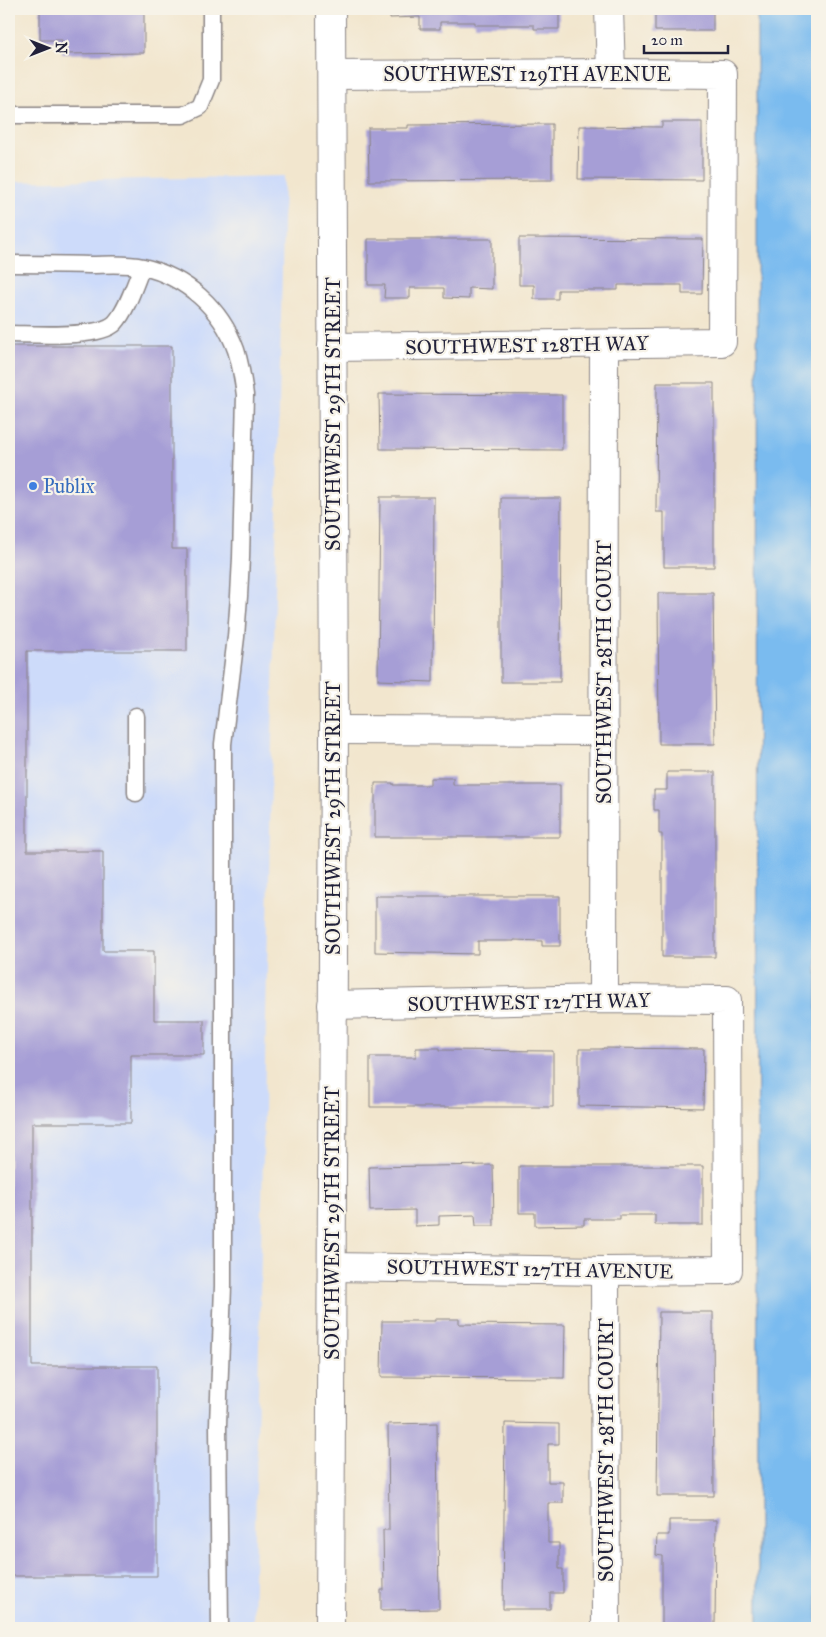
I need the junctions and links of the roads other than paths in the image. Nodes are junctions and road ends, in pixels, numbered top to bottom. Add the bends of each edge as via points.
1 (211, 9) edge
2 (331, 9) edge
3 (609, 9) edge
4 (611, 73) junction
5 (332, 75) junction
6 (9, 115) edge
7 (9, 264) edge
8 (142, 267) junction
9 (9, 334) edge
10 (722, 342) joint
11 (604, 345) junction
12 (332, 347) junction
13 (136, 716) dead end
14 (334, 730) junction
15 (604, 731) junction
16 (136, 793) dead end
17 (603, 999) junction
18 (332, 1005) junction
19 (332, 1267) junction
20 (728, 1270) joint
21 (605, 1271) junction
22 (220, 1628) edge
23 (330, 1628) edge
24 (606, 1628) edge

1 - 6 lane via 211,80 200,107 183,115
2 - 5 street, SOUTHWEST 29TH STREET
3 - 4 street
4 - 5 street, SOUTHWEST 129TH AVENUE
4 - 10 street, SOUTHWEST 129TH AVENUE via 723,74
5 - 12 street, SOUTHWEST 29TH STREET
7 - 8 lane
8 - 9 lane via 122,313 106,330
8 - 22 lane via 168,274 185,284 212,309 236,349 245,395 240,577 223,744 223,1286 218,1426
10 - 11 street, SOUTHWEST 128TH WAY
11 - 12 street, SOUTHWEST 128TH WAY
11 - 15 street, SOUTHWEST 28TH COURT
12 - 14 street, SOUTHWEST 29TH STREET
13 - 16 lane
14 - 15 street
14 - 18 street, SOUTHWEST 29TH STREET
15 - 17 street, SOUTHWEST 28TH COURT
17 - 18 street, SOUTHWEST 127TH WAY
17 - 20 street, SOUTHWEST 127TH WAY via 727,1000
18 - 19 street, SOUTHWEST 29TH STREET
19 - 21 street, SOUTHWEST 127TH AVENUE
19 - 23 street, SOUTHWEST 29TH STREET
20 - 21 street, SOUTHWEST 127TH AVENUE
21 - 24 street, SOUTHWEST 28TH COURT

